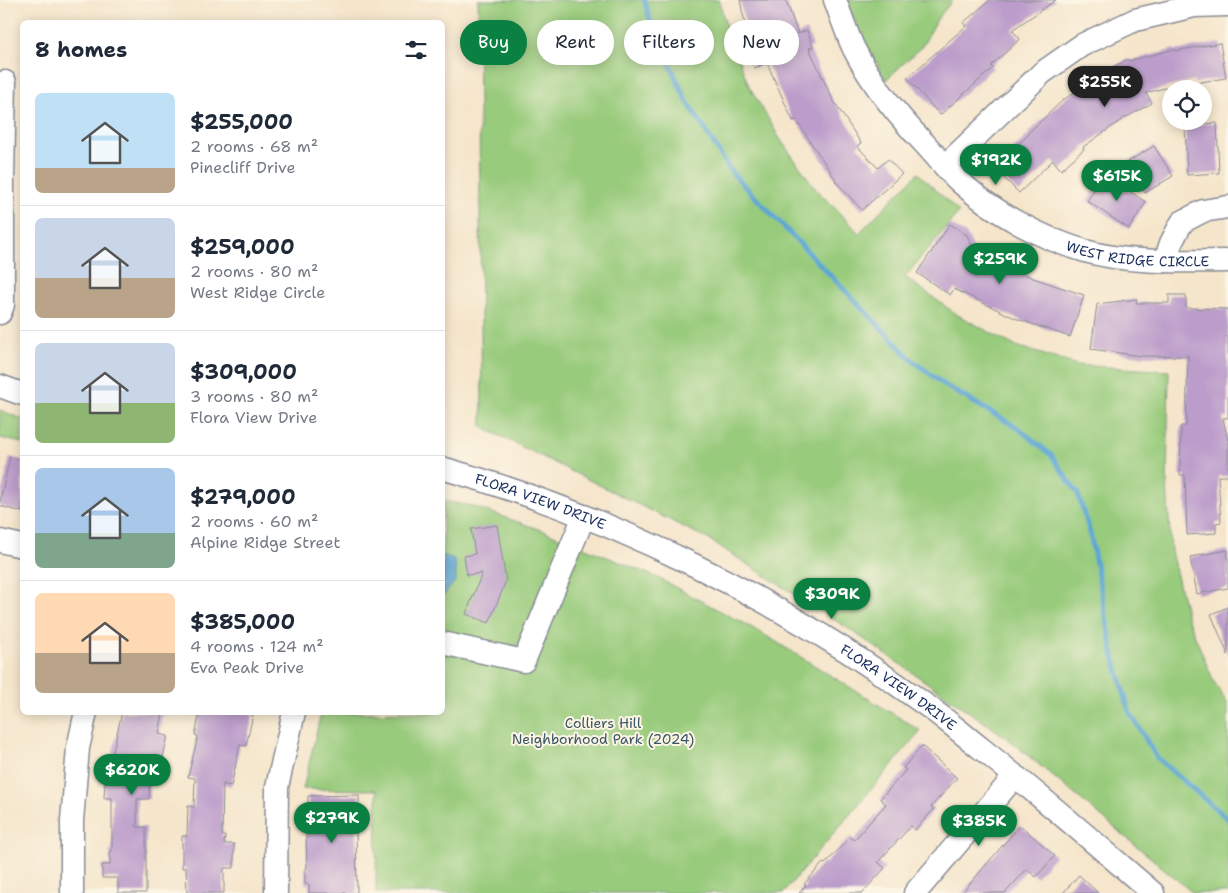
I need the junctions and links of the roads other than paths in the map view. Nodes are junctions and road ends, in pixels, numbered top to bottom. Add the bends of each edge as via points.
1 (834, 0) edge
2 (1228, 6) edge
3 (9, 82) edge
4 (945, 166) junction
5 (12, 180) edge
6 (1228, 207) edge
7 (1165, 261) junction
8 (1228, 261) edge
9 (9, 308) edge
10 (0, 386) edge
11 (20, 393) edge
12 (445, 469) edge
13 (584, 516) junction
14 (0, 541) edge
15 (20, 546) edge
16 (445, 643) edge
17 (85, 715) edge
18 (293, 715) edge
19 (1015, 776) junction
20 (72, 893) edge
21 (276, 893) edge
22 (915, 893) edge
23 (1153, 893) edge

1 - 4 street, WEST RIDGE CIRCLE via 854,49 877,86 904,122
2 - 4 street via 1194,6 1135,20 1082,45 1042,73
3 - 5 street
4 - 7 street, WEST RIDGE CIRCLE via 975,194 1020,224 1047,237 1113,257
5 - 9 street
6 - 7 street via 1203,211 1182,222
7 - 8 street, WEST RIDGE CIRCLE
10 - 11 street
12 - 13 street, FLORA VIEW DRIVE via 493,482
13 - 16 street via 524,661
13 - 19 street, FLORA VIEW DRIVE via 680,558 788,615 931,708
14 - 15 street
17 - 20 street via 78,748 73,812
18 - 21 street via 277,787
19 - 22 street
19 - 23 street, FLORA VIEW DRIVE

